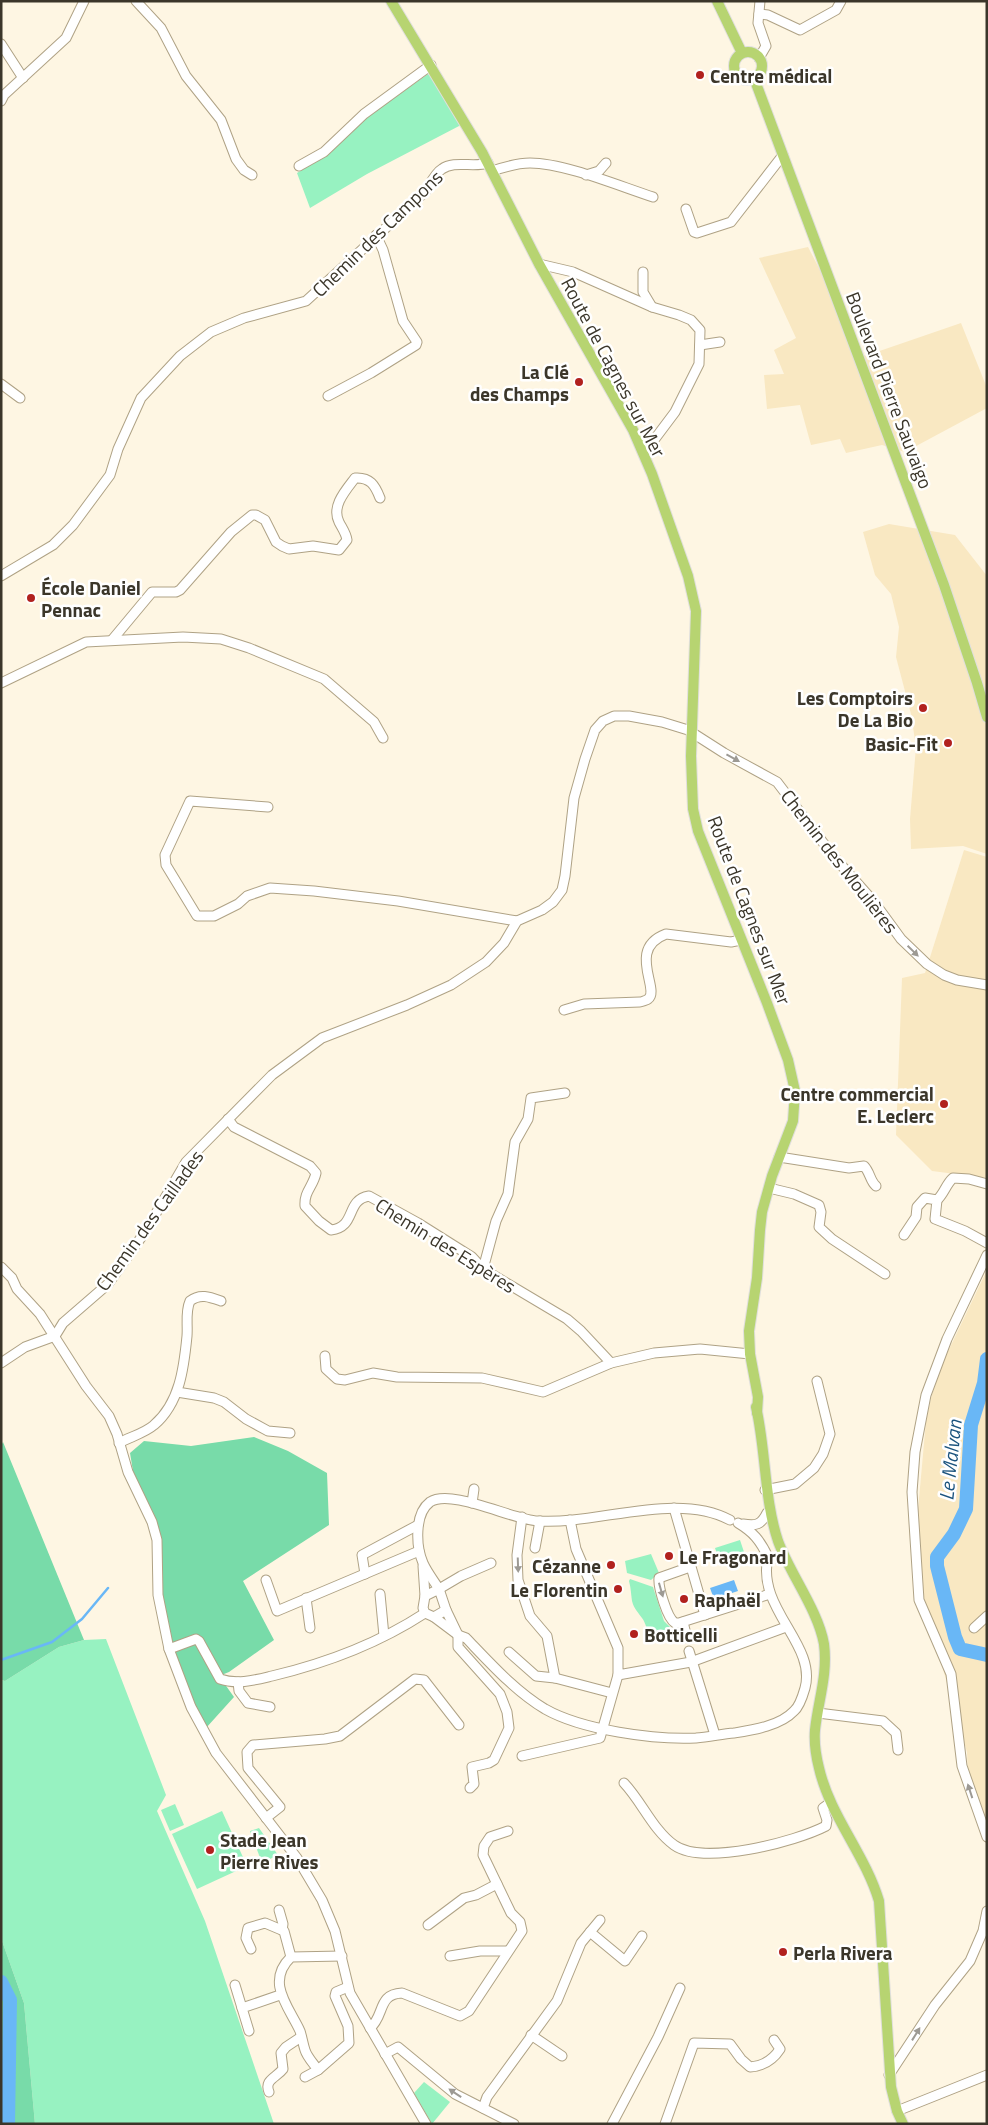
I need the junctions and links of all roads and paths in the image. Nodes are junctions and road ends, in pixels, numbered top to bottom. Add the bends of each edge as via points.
1 (84, 1) edge
2 (136, 1) edge
3 (391, 1) edge
4 (716, 1) edge
5 (760, 1) edge
6 (841, 1) edge
7 (759, 14) junction
8 (1, 44) edge
9 (742, 53) junction
10 (759, 58) junction
11 (431, 65) junction
12 (23, 78) junction
13 (754, 78) junction
14 (1, 101) edge
15 (783, 155) junction
16 (606, 163) dead end
17 (299, 166) dead end
18 (490, 167) junction
19 (252, 174) dead end
20 (586, 175) junction
21 (653, 197) dead end
22 (686, 209) dead end
23 (376, 236) junction
24 (539, 264) junction
25 (643, 272) dead end
26 (652, 307) junction
27 (720, 342) dead end
28 (700, 345) junction
29 (1, 384) edge
30 (328, 396) dead end
31 (20, 398) dead end
32 (642, 450) junction
33 (380, 498) dead end
34 (1, 576) edge
35 (112, 640) junction
36 (1, 682) edge
37 (987, 717) edge
38 (692, 732) junction
39 (383, 738) dead end
40 (268, 807) dead end
41 (517, 921) junction
42 (741, 940) junction
43 (987, 985) edge
44 (564, 1010) dead end
45 (566, 1093) dead end
46 (228, 1119) junction
47 (779, 1157) junction
48 (987, 1184) edge
49 (876, 1186) dead end
50 (769, 1188) junction
51 (937, 1200) junction
52 (904, 1235) dead end
53 (987, 1243) edge
54 (987, 1255) edge
55 (1, 1267) edge
56 (483, 1269) junction
57 (885, 1274) dead end
58 (221, 1301) dead end
59 (49, 1338) junction
60 (748, 1354) junction
61 (325, 1356) dead end
62 (1, 1363) edge
63 (611, 1363) junction
64 (817, 1381) dead end
65 (178, 1392) junction
66 (290, 1433) dead end
67 (120, 1443) junction
68 (474, 1489) dead end
69 (767, 1490) junction
70 (472, 1504) junction
71 (674, 1508) junction
72 (767, 1513) junction
73 (522, 1517) junction
74 (570, 1520) junction
75 (730, 1520) dead end
76 (540, 1521) junction
77 (418, 1524) junction
78 (536, 1548) dead end
79 (419, 1551) junction
80 (768, 1557) junction
81 (779, 1559) junction
82 (490, 1563) dead end
83 (423, 1564) junction
84 (690, 1567) junction
85 (365, 1574) junction
86 (266, 1580) dead end
87 (439, 1590) junction
88 (380, 1594) dead end
89 (770, 1594) junction
90 (425, 1596) junction
91 (306, 1598) junction
92 (446, 1610) junction
93 (430, 1615) junction
94 (705, 1615) junction
95 (987, 1616) edge
96 (683, 1622) junction
97 (786, 1627) junction
98 (310, 1628) dead end
99 (818, 1628) junction
100 (974, 1628) dead end
101 (458, 1635) junction
102 (384, 1636) junction
103 (687, 1638) dead end
104 (169, 1649) junction
105 (689, 1651) dead end
106 (509, 1652) dead end
107 (691, 1662) junction
108 (618, 1675) junction
109 (556, 1678) junction
110 (238, 1682) junction
111 (612, 1693) junction
112 (270, 1707) dead end
113 (818, 1713) junction
114 (459, 1725) dead end
115 (604, 1729) junction
116 (715, 1735) junction
117 (898, 1750) dead end
118 (522, 1756) dead end
119 (624, 1783) dead end
120 (470, 1788) dead end
121 (830, 1803) junction
122 (266, 1818) junction
123 (508, 1831) dead end
124 (987, 1837) edge
125 (496, 1884) junction
126 (279, 1910) dead end
127 (987, 1911) edge
128 (600, 1920) dead end
129 (428, 1925) dead end
130 (282, 1930) junction
131 (590, 1932) junction
132 (642, 1936) dead end
133 (251, 1949) dead end
134 (507, 1951) junction
135 (342, 1956) junction
136 (450, 1956) dead end
137 (291, 1957) junction
138 (235, 1985) dead end
139 (348, 1987) junction
140 (680, 1988) dead end
141 (280, 1995) junction
142 (242, 2008) junction
143 (370, 2028) junction
144 (249, 2031) dead end
145 (532, 2036) junction
146 (301, 2037) junction
147 (774, 2040) dead end
148 (385, 2054) junction
149 (562, 2056) dead end
150 (318, 2070) junction
151 (889, 2075) junction
152 (987, 2075) edge
153 (305, 2077) dead end
154 (269, 2092) dead end
155 (483, 2108) junction
156 (897, 2111) junction
157 (426, 2124) edge
158 (514, 2124) edge
159 (612, 2124) edge
160 (666, 2124) edge
161 (903, 2124) edge

1 - 12 street via 66,38
2 - 19 street via 161,28 186,76 221,120 236,159 244,170
3 - 11 main road, Route de Cagnes sur Mer
4 - 9 main road
5 - 7 street
6 - 7 street via 836,10 800,30
7 - 10 street via 758,23 766,46
8 - 12 street
9 - 10 main road via 751,52
9 - 13 main road via 736,59 735,72 741,78
10 - 13 main road via 760,72
11 - 17 street via 364,114 324,152
11 - 18 main road, Route de Cagnes sur Mer
12 - 14 street
13 - 15 main road, Boulevard Pierre Sauvaigo
15 - 22 street via 731,222 697,233
15 - 37 main road, Boulevard Pierre Sauvaigo via 944,584
16 - 20 street via 599,171
18 - 20 street, Chemin des Campons via 528,163 561,167
18 - 23 street, Chemin des Campons via 449,165 441,169 426,191
18 - 24 main road, Route de Cagnes sur Mer
20 - 21 street, Chemin des Campons
23 - 30 street via 403,320 417,342 380,368
23 - 34 street, Chemin des Campons via 306,301 244,318 211,332 180,356 141,398 110,475 78,519 53,545
24 - 26 street via 573,272
24 - 32 main road, Route de Cagnes sur Mer
25 - 26 street via 643,292
26 - 28 street via 691,320 700,330
27 - 28 street
28 - 32 street via 698,364 675,412 654,440
29 - 31 street
32 - 38 main road, Route de Cagnes sur Mer via 688,576 696,611
33 - 35 street via 376,487 363,477 355,478 344,492 336,512 347,540 340,550 313,546 289,549 276,542 265,520 252,515 231,532 180,590 152,592
35 - 36 street via 86,642
35 - 39 street via 221,639 249,648 324,679 374,722
38 - 41 street via 629,716 614,716 603,721 595,730 574,798 562,890 542,910
38 - 42 main road, Route de Cagnes sur Mer via 692,786 698,831
38 -> 43 street, Chemin des Moulières via 777,782 901,939 935,970 951,978
40 - 41 street via 190,801 165,855 166,864 197,916 214,916 248,896 270,888 398,901
41 - 46 street, Chemin des Caillades via 504,943 486,962 450,986 322,1038 272,1074
42 - 44 street via 731,942 666,934 651,945 645,964 651,988 648,1000 584,1004
42 - 47 main road, Route de Cagnes sur Mer via 778,1032 792,1078 795,1106 790,1133
45 - 56 street via 532,1098 528,1118 515,1142 508,1194 496,1221
46 - 56 street, Chemin des Espères via 234,1127 310,1166 316,1174 315,1181 304,1195 305,1206 331,1230 339,1229 350,1218 354,1205 369,1196 472,1257
46 - 59 street, Chemin des Caillades via 186,1162 149,1225 108,1284
47 - 49 street via 849,1168 864,1166
47 - 50 main road, Route de Cagnes sur Mer
48 - 51 street via 954,1178
50 - 57 street via 819,1205 819,1227
50 - 60 main road, Route de Cagnes sur Mer via 761,1221
51 - 52 street via 925,1198 916,1207 916,1217
51 - 53 street via 935,1220
124 -> 54 street via 962,1766 951,1674 919,1600 912,1492 915,1452 926,1395 947,1339
55 - 59 street via 40,1314
56 - 63 street, Chemin des Espères via 568,1319
58 - 65 street via 200,1296 190,1301
59 - 62 street via 25,1347
59 - 67 street via 109,1416
60 - 63 street via 676,1350
60 - 69 main road, Route de Cagnes sur Mer
61 - 63 street via 330,1375 345,1380 373,1373 397,1377 482,1378 543,1392
64 - 69 street via 830,1434 824,1454 814,1468 795,1484
65 - 66 street via 214,1398 268,1430
65 - 67 street via 171,1406 154,1425
67 - 104 street via 128,1472 148,1511 157,1540 158,1595
68 - 70 street
69 - 72 main road
69 - 99 main road via 778,1541
70 - 73 street
70 - 77 street via 452,1500 431,1502
71 - 74 street
71 - 75 street via 700,1510
71 - 84 street
72 - 80 street via 755,1526 738,1523 754,1533
72 - 81 main road
73 - 76 street
73 -> 109 street via 517,1555 518,1580 530,1616 547,1636
74 - 76 street
74 - 108 street via 576,1550 618,1648
76 - 78 street
77 - 79 street
77 - 85 street via 362,1555
79 - 83 street
79 - 85 street
80 - 81 street
80 - 89 street via 765,1569
81 - 99 main road
82 - 87 street
83 - 87 street
83 - 90 street
84 - 94 street
84 -> 96 street via 658,1580 670,1618 675,1623
85 - 91 street
86 - 91 street via 277,1611
87 - 90 street
87 - 92 street
88 - 102 street
89 - 94 street
89 - 97 street
90 - 93 street via 423,1608
91 - 98 street
92 - 93 street
92 - 101 street
93 - 101 street
93 - 102 street
94 - 96 street
95 - 100 street
96 - 103 street
97 - 107 street
97 - 116 street via 796,1642 805,1669 806,1686 799,1704 786,1718 761,1728
99 - 113 main road via 826,1666
101 - 115 street via 466,1638 523,1694 546,1709
101 - 120 street via 458,1647 500,1694 509,1728 494,1760 472,1767 474,1784
102 - 110 street via 311,1667
104 - 110 street via 196,1639 220,1679
104 - 122 street via 192,1707 216,1753
105 - 107 street
106 - 109 street via 536,1676
107 - 108 street
107 - 116 street via 703,1690
108 - 111 street
109 - 111 street
110 - 112 street via 248,1703
111 - 115 street
113 - 117 street via 883,1721 896,1733
113 - 121 main road via 815,1742 818,1766
114 - 122 street via 424,1680 415,1679 340,1736 326,1740 253,1745 247,1752 248,1768 280,1807
115 - 116 street via 682,1738
115 - 118 street via 597,1740
119 - 121 street via 662,1835 689,1853 751,1850 818,1830 826,1826 823,1808
121 - 151 main road via 857,1850 879,1901
122 - 135 street via 297,1858 322,1900
123 - 125 street via 490,1836 484,1846 483,1855
125 - 129 street via 464,1898
125 - 134 street via 511,1913 520,1922 522,1931
126 - 130 street
151 -> 127 street via 935,2005 970,1961 983,1931
128 - 131 street
130 - 133 street via 265,1923 248,1928 246,1938
130 - 137 street
131 - 132 street via 625,1961
131 - 145 street via 581,1943 557,2001
134 - 136 street
134 - 143 street via 464,2014 460,2016 402,1993 392,1993
135 - 137 street
135 - 139 street
137 - 141 street via 282,1970
138 - 142 street
139 - 143 street
139 - 150 street via 336,1992 335,1996 348,2026 349,2044
140 - 159 street
141 - 142 street
141 - 146 street
142 - 144 street
143 - 148 street
145 - 149 street
145 - 155 street
146 - 150 street via 306,2053
146 - 154 street via 281,2052 283,2069 268,2082
147 - 160 street via 780,2049 775,2056 761,2066 750,2068 730,2044 694,2043
155 -> 148 street via 455,2094 398,2048
148 - 157 street
150 - 153 street
151 - 156 main road
152 - 156 street
155 - 158 street
156 - 161 main road

